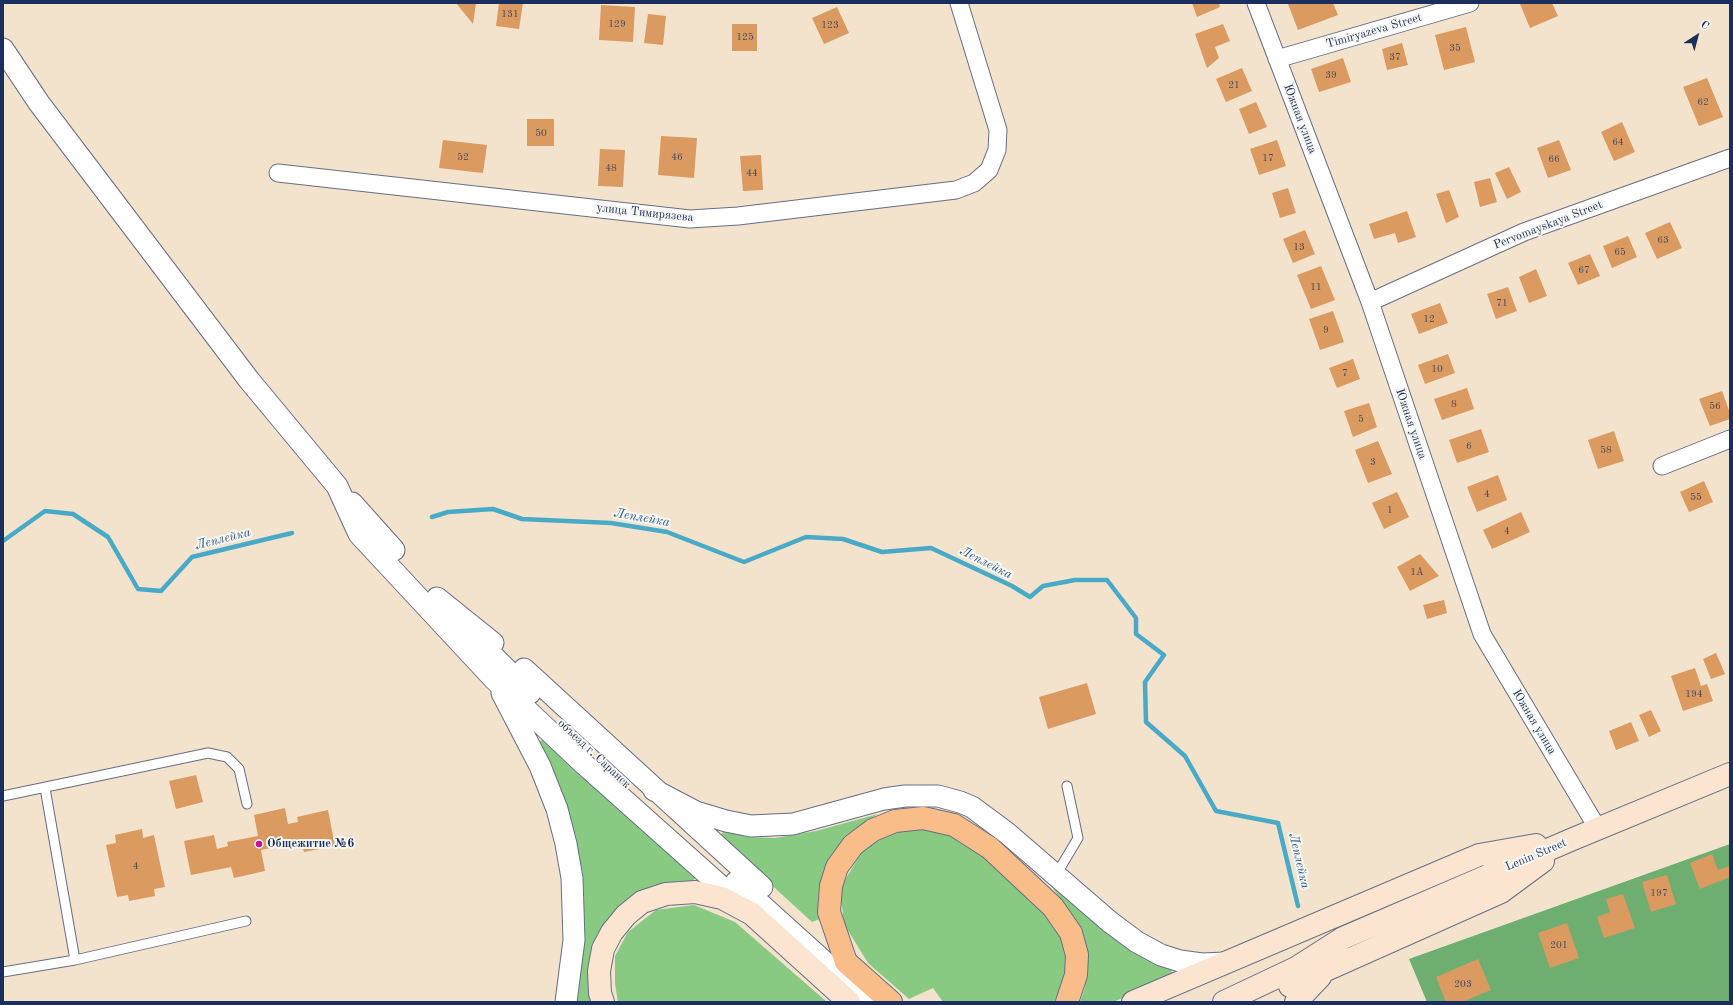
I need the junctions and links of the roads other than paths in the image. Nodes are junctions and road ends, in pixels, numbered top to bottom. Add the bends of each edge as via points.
1 (959, 3) edge
2 (1256, 3) edge
3 (1470, 3) edge
4 (3, 49) edge
5 (1277, 59) junction
6 (1730, 158) edge
7 (278, 173) dead end
8 (1370, 302) junction
9 (1730, 439) edge
10 (1662, 466) dead end
11 (337, 486) junction
12 (437, 598) junction
13 (494, 679) junction
14 (1730, 774) edge
15 (1067, 786) dead end
16 (45, 788) junction
17 (654, 790) junction
18 (3, 796) edge
19 (247, 804) dead end
20 (1598, 829) junction
21 (1573, 839) junction
22 (1056, 875) junction
23 (752, 914) junction
24 (246, 921) dead end
25 (1343, 938) junction
26 (75, 960) junction
27 (846, 962) junction
28 (1226, 963) junction
29 (1330, 967) junction
30 (3, 972) edge
31 (566, 1002) edge
32 (603, 1002) edge
33 (849, 1002) edge
34 (870, 1002) edge
35 (891, 1002) edge
36 (1067, 1002) edge
37 (1133, 1002) edge
38 (1165, 1002) edge
39 (1224, 1002) edge
40 (1256, 1002) edge
41 (1296, 1002) edge

1 - 7 street, улица Тимирязева via 998,130 997,150 990,170 974,183 956,190 738,216 690,219
2 - 5 street, Южная улица
3 - 5 street, Timiryazeva Street
4 - 11 street via 39,103 249,380
5 - 8 street, Южная улица
6 - 8 street, Pervomayskaya Street via 1524,232
8 - 20 street, Южная улица via 1482,634
9 - 10 street
11 - 12 street, объезд г. Саранск
11 - 13 street via 360,534
12 - 17 street via 512,659
12 - 34 street, объезд г. Саранск via 605,766
13 - 23 street via 585,765
13 - 31 street via 540,766 557,809 566,844 572,885 574,940
14 - 20 main road, Lenin Street
15 - 22 lane via 1078,838
16 - 18 lane
16 - 19 lane via 208,753 227,757 239,769
16 - 26 lane
17 - 22 street via 696,812 751,826 793,824 884,799 905,796 949,798 986,816
17 - 27 street
20 - 21 main road, Lenin Street
21 - 25 main road, Lenin Street
21 - 28 main road via 1479,855
21 - 29 main road via 1501,892
22 - 28 street via 1110,922 1137,942 1161,955 1202,964
23 - 32 main road via 722,898 695,892 666,894 642,902 621,921 603,949 599,971
23 - 33 main road
24 - 26 lane
25 - 38 main road via 1286,952
25 - 39 main road via 1296,968
26 - 30 lane
27 - 35 main road
27 - 36 main road via 829,912 831,886 837,867 853,845 873,830 895,820 923,818 954,825 990,848 1053,907 1071,933 1077,955 1076,975
28 - 37 main road
29 - 40 main road
29 - 41 main road

